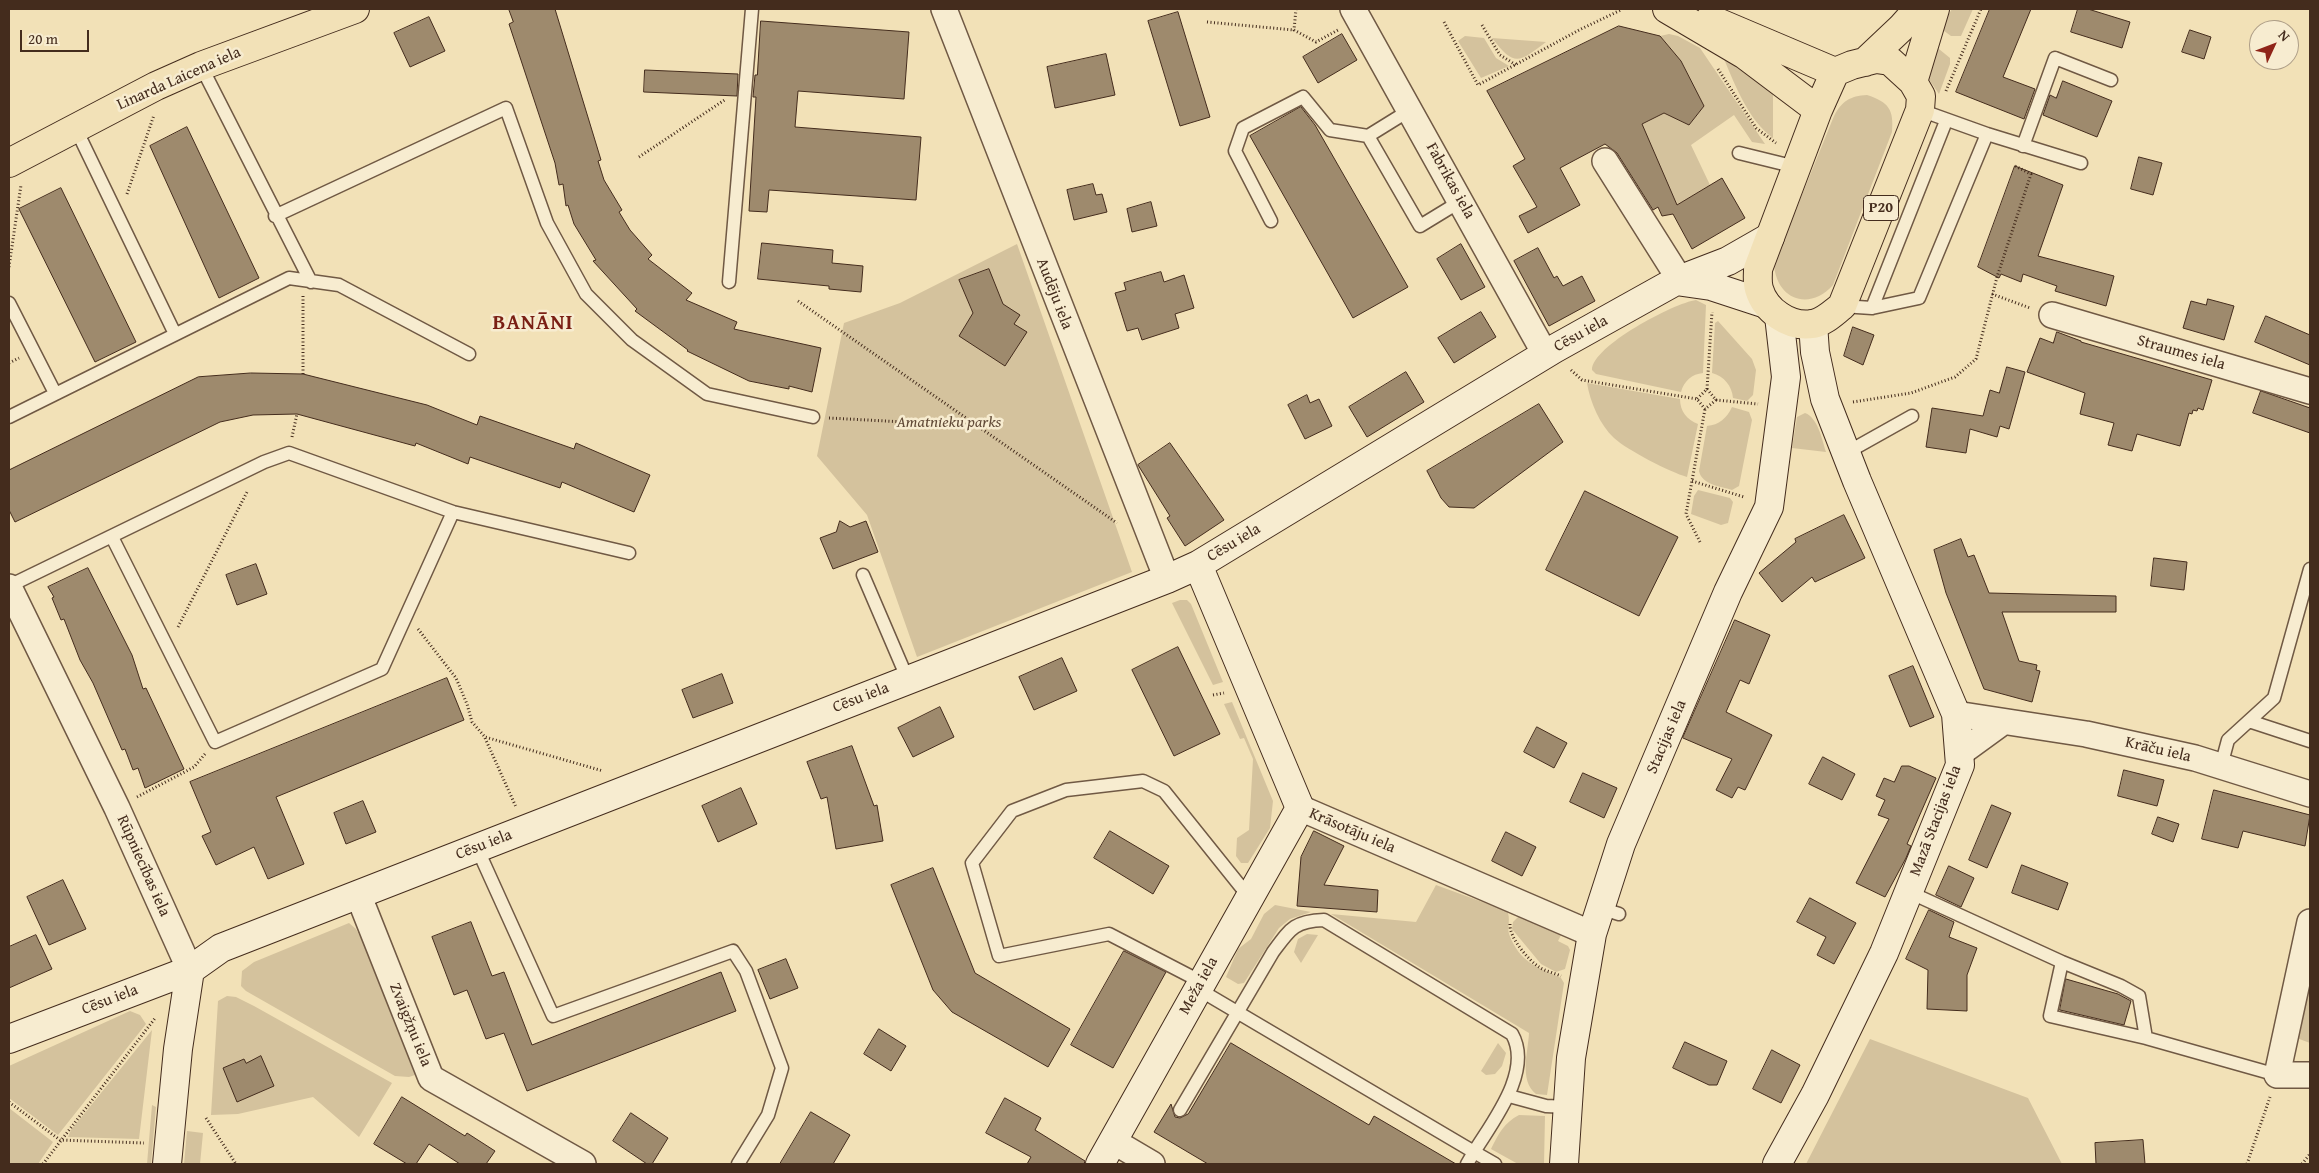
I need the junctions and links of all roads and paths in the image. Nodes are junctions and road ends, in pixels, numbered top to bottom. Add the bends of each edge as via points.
1 (355, 9) edge
2 (752, 9) edge
3 (944, 9) edge
4 (1296, 9) edge
5 (1667, 9) edge
6 (1675, 9) edge
7 (1918, 9) edge
8 (1935, 9) edge
9 (1981, 9) edge
10 (1622, 10) dead end
11 (1721, 14) edge
12 (1347, 18) edge
13 (1207, 22) dead end
14 (1444, 22) dead end
15 (1482, 25) dead end
16 (1294, 30) junction
17 (1865, 62) junction
18 (1714, 63) dead end
19 (1517, 65) junction
20 (201, 66) junction
21 (1835, 72) junction
22 (2111, 80) dead end
23 (1913, 82) junction
24 (745, 86) junction
25 (1944, 97) dead end
26 (156, 107) dead end
27 (1410, 110) junction
28 (1818, 110) junction
29 (1920, 110) junction
30 (1946, 122) junction
31 (75, 127) junction
32 (1986, 134) junction
33 (1368, 136) junction
34 (1776, 143) dead end
35 (2023, 146) junction
36 (1739, 154) dead end
37 (639, 157) dead end
38 (1604, 161) dead end
39 (2081, 163) dead end
40 (2015, 166) dead end
41 (1796, 167) junction
42 (16, 171) edge
43 (1461, 201) junction
44 (276, 216) junction
45 (119, 219) junction
46 (1271, 221) dead end
47 (1770, 237) junction
48 (9, 267) edge
49 (1675, 276) junction
50 (307, 281) junction
51 (729, 282) dead end
52 (1992, 294) junction
53 (798, 301) dead end
54 (9, 303) edge
55 (1712, 304) dead end
56 (1842, 306) junction
57 (1872, 308) junction
58 (1772, 310) junction
59 (2052, 316) joint
60 (1813, 324) junction
61 (175, 334) junction
62 (469, 354) dead end
63 (1546, 354) junction
64 (1571, 370) dead end
65 (304, 374) dead end
66 (1707, 389) junction
67 (2310, 391) edge
68 (55, 393) junction
69 (1697, 398) junction
70 (1716, 400) junction
71 (1845, 403) dead end
72 (1763, 404) dead end
73 (1705, 409) junction
74 (298, 414) dead end
75 (1912, 416) dead end
76 (9, 417) edge
77 (813, 418) joint
78 (980, 426) junction
79 (289, 453) junction
80 (1846, 453) junction
81 (1692, 481) junction
82 (249, 488) dead end
83 (1744, 497) dead end
84 (454, 512) junction
85 (1120, 530) dead end
86 (112, 537) junction
87 (1700, 542) dead end
88 (629, 553) dead end
89 (1198, 565) junction
90 (2310, 569) edge
91 (863, 575) dead end
92 (1167, 579) junction
93 (9, 586) edge
94 (407, 612) junction
95 (168, 646) junction
96 (908, 680) junction
97 (1231, 691) dead end
98 (1213, 696) dead end
99 (1956, 714) junction
100 (2249, 721) junction
101 (2003, 722) junction
102 (485, 737) junction
103 (2310, 741) edge
104 (215, 742) junction
105 (1959, 754) junction
106 (2221, 766) junction
107 (644, 783) junction
108 (2310, 794) edge
109 (117, 808) junction
110 (1300, 808) junction
111 (525, 829) junction
112 (476, 848) junction
113 (1909, 892) junction
114 (358, 894) junction
115 (1249, 897) junction
116 (1514, 901) junction
117 (2310, 922) edge
118 (1592, 934) junction
119 (2062, 962) junction
120 (190, 970) junction
121 (1565, 977) dead end
122 (1194, 982) junction
123 (1238, 1012) junction
124 (158, 1015) dead end
125 (2146, 1038) junction
126 (9, 1039) edge
127 (2277, 1075) junction
128 (2310, 1076) edge
129 (1509, 1096) junction
130 (9, 1102) edge
131 (1568, 1107) junction
132 (1180, 1110) dead end
133 (206, 1118) dead end
134 (60, 1140) junction
135 (1113, 1141) junction
136 (144, 1143) dead end
137 (1474, 1152) junction
138 (2310, 1154) edge
139 (43, 1164) edge
140 (167, 1164) edge
141 (236, 1164) edge
142 (583, 1164) edge
143 (738, 1164) edge
144 (1100, 1164) edge
145 (1152, 1164) edge
146 (1466, 1164) edge
147 (1496, 1164) edge
148 (1564, 1164) edge
149 (1776, 1164) edge
150 (2248, 1164) edge
151 (2302, 1164) edge

1 - 20 main road, Linarda Laicena iela
2 - 24 lane
3 - 92 street, Audēju iela
4 - 16 path
5 - 28 main road via 1745,55
6 - 11 main road
7 - 17 main road
8 - 23 main road
9 - 25 path
10 - 19 path
11 - 21 main road
12 - 16 path via 1316,42
12 - 27 street, Fabrikas iela
13 - 16 path
14 - 19 path via 1478,85
15 - 19 path via 1500,55
17 - 21 main road
17 - 23 main road via 1890,60
18 - 34 path via 1756,128
20 - 31 main road, Linarda Laicena iela
20 - 44 lane
21 - 28 main road
22 - 35 lane via 2055,58
23 - 29 main road via 1921,96
24 - 37 path
24 - 51 lane
26 - 45 path
27 - 33 lane
27 - 43 street, Fabrikas iela
28 - 41 main road
29 - 30 lane
29 - 56 main road, P20
30 - 32 lane
30 - 57 lane
31 - 42 main road, Linarda Laicena iela
31 - 45 lane
32 - 35 lane
32 - 57 lane via 1919,298
33 - 43 lane via 1420,226
33 - 46 lane via 1330,130 1303,97 1243,128 1235,152
35 - 39 lane
36 - 41 lane
38 - 49 street
40 - 52 path via 2031,174
41 - 47 main road
42 - 48 path
43 - 63 street, Fabrikas iela
44 - 50 lane
44 - 77 lane via 297,199 506,108 546,223 586,294 632,340 707,394
45 - 61 lane
47 - 49 street, Cēsu iela via 1728,261
47 - 58 main road via 1758,269 1758,287
49 - 58 street
49 - 63 street, Cēsu iela
50 - 61 lane via 289,278
50 - 62 lane via 339,285
50 - 65 path
52 - 59 path
52 - 71 path via 1976,359 1955,377 1911,393
53 - 78 path
54 - 68 lane
55 - 66 path
56 - 57 lane
56 - 60 main road
58 - 60 main road via 1797,324
58 - 118 street, Stacijas iela via 1786,377 1769,507 1728,592 1621,844 1609,911
59 - 67 street, Straumes iela
60 - 80 street, Mazā Stacijas iela via 1825,399
61 - 68 lane
63 - 89 street, Cēsu iela
64 - 69 path via 1582,380
66 - 69 path
66 - 70 path
68 - 76 lane
69 - 73 path
70 - 72 path
70 - 73 path
73 - 81 path
74 - 79 path
75 - 80 lane
77 - 78 path
78 - 85 path via 1116,520
79 - 84 lane
79 - 86 lane via 264,462
80 - 99 street, Mazā Stacijas iela
81 - 83 path
81 - 87 path via 1686,514
82 - 95 path
84 - 88 lane
84 - 94 lane
86 - 93 lane
86 - 95 lane
89 - 92 street, Cēsu iela
89 - 110 street, Krāsotāju iela
90 - 100 lane via 2274,698
91 - 96 lane
92 - 96 street, Cēsu iela
93 - 109 street, Rūpniecības iela
94 - 102 path via 456,678 472,722
94 - 104 lane via 382,668
95 - 104 lane
96 - 107 street, Cēsu iela
97 - 98 path
99 - 101 street, Krāču iela
99 - 105 street, Mazā Stacijas iela
100 - 103 lane
100 - 106 lane via 2228,740
101 - 105 street
101 - 106 street, Krāču iela via 2086,734
102 - 107 path
102 - 111 path
104 - 109 path via 194,768
105 - 113 street, Mazā Stacijas iela via 1960,765
106 - 108 street, Krāču iela
107 - 111 street, Cēsu iela
109 - 120 street, Rūpniecības iela
110 - 115 street, Meža iela
110 - 116 street, Krāsotāju iela
111 - 112 street, Cēsu iela
112 - 114 street, Cēsu iela
112 - 143 lane via 552,1016 733,951 746,971 782,1068 768,1115
113 - 119 lane
113 - 149 street, Mazā Stacijas iela via 1880,962 1815,1094
114 - 120 street, Cēsu iela via 221,948
114 - 142 street, Zvaigžņu iela via 431,1078
115 - 122 street, Meža iela
115 - 122 lane via 1164,791 1143,780 1066,790 1012,811 972,864 999,956 1109,934
116 - 118 street, Krāsotāju iela
116 - 121 path via 1510,929 1521,948 1538,966
117 - 127 street
118 - 131 street, Stacijas iela via 1571,1058
119 - 125 lane via 2139,996
119 - 125 lane via 2050,1016
120 - 126 street, Cēsu iela
120 - 140 street via 178,1049
122 - 123 lane
122 - 135 street, Meža iela
123 - 129 lane via 1290,928 1306,921 1324,920 1512,1034 1519,1046
123 - 132 lane
123 - 137 lane
124 - 134 path
125 - 127 lane
127 - 128 street
127 - 150 path
129 - 131 lane via 1546,1106
129 - 137 lane
130 - 134 path
131 - 148 street, Stacijas iela
133 - 141 path
134 - 136 path
134 - 139 path
135 - 144 street, Meža iela
135 - 145 street
137 - 146 lane
137 - 147 lane
138 - 151 path

